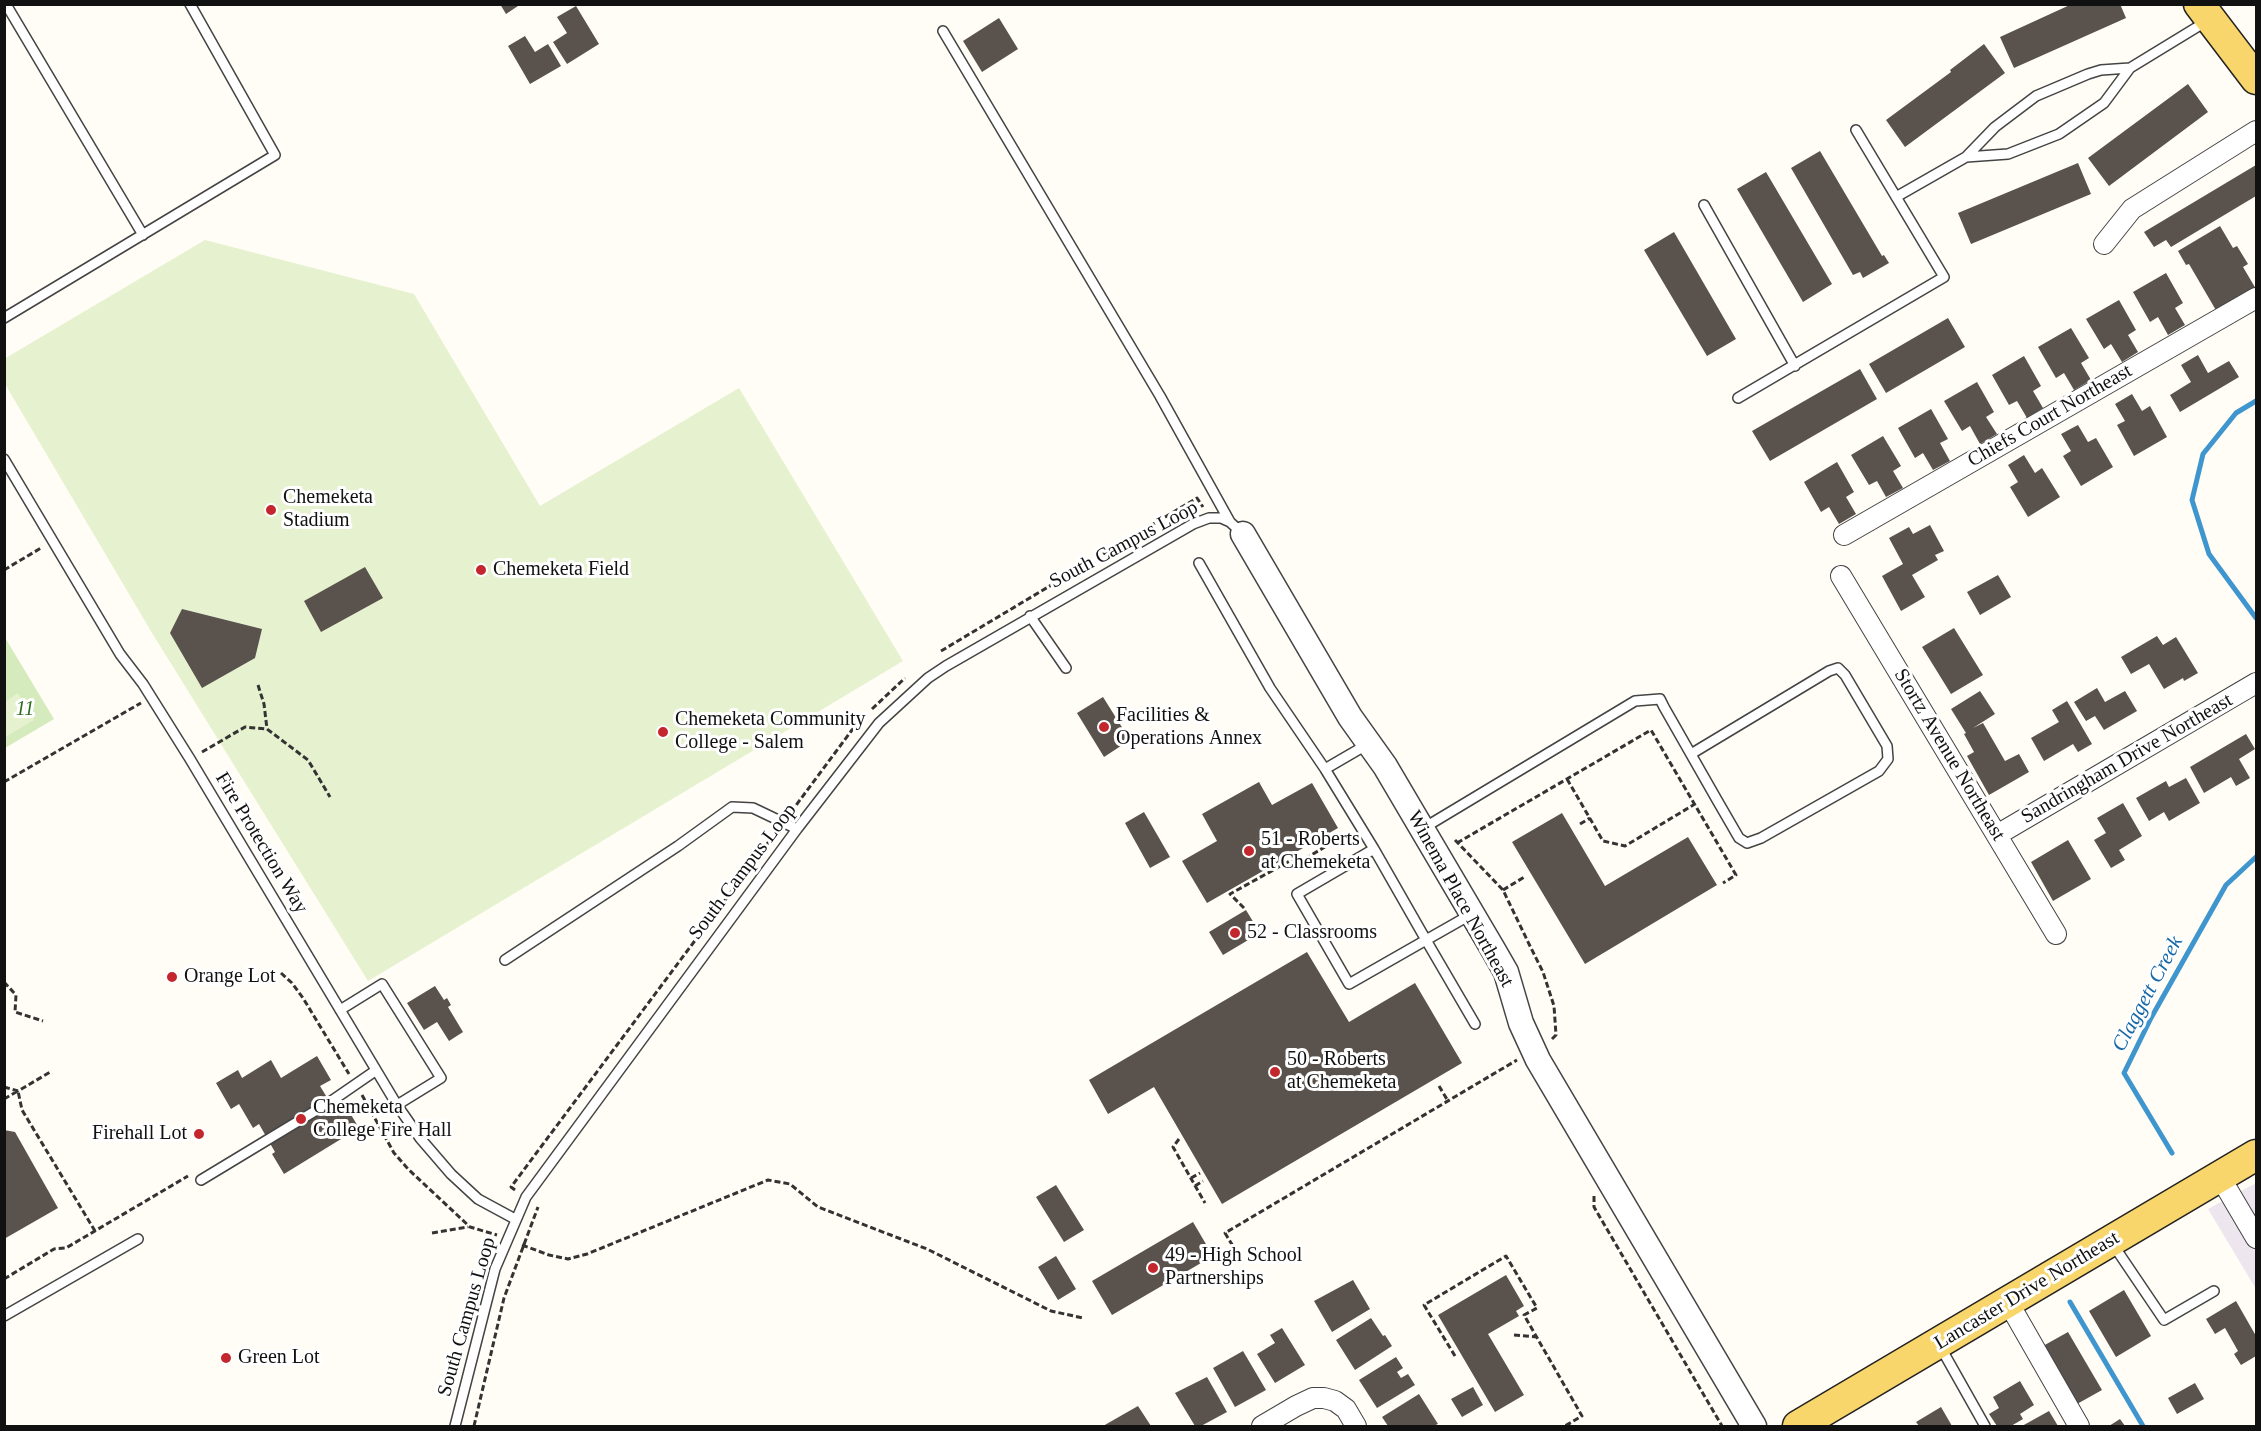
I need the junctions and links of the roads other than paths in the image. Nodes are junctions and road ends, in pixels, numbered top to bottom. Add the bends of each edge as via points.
1 (190, 4) edge
2 (7, 6) dead end
3 (2205, 12) edge
4 (943, 31) dead end
5 (2130, 68) junction
6 (2256, 79) edge
7 (1856, 130) dead end
8 (2256, 130) edge
9 (1966, 157) junction
10 (1896, 197) junction
11 (1704, 205) dead end
12 (143, 235) junction
13 (2104, 244) dead end
14 (2256, 298) edge
15 (4, 318) edge
16 (1795, 366) junction
17 (1738, 398) dead end
18 (4, 459) edge
19 (1237, 528) junction
20 (1844, 535) dead end
21 (1199, 563) dead end
22 (1840, 576) dead end
23 (1029, 616) junction
24 (1066, 668) dead end
25 (2256, 683) edge
26 (1368, 744) junction
27 (1691, 754) junction
28 (1325, 769) junction
29 (797, 829) junction
30 (1422, 829) junction
31 (1997, 835) junction
32 (1374, 849) junction
33 (1472, 914) junction
34 (2056, 934) dead end
35 (1426, 940) junction
36 (505, 960) dead end
37 (340, 1010) junction
38 (1475, 1024) dead end
39 (375, 1071) junction
40 (397, 1105) junction
41 (2256, 1155) edge
42 (199, 1176) road end
43 (2220, 1177) junction
44 (515, 1220) junction
45 (2256, 1238) edge
46 (138, 1239) dead end
47 (2111, 1241) junction
48 (2214, 1291) dead end
49 (2008, 1302) junction
50 (4, 1316) edge
51 (1938, 1343) junction
52 (1808, 1424) edge
53 (455, 1426) edge
54 (1262, 1426) edge
55 (1356, 1426) edge
56 (1754, 1426) edge
57 (1985, 1426) edge
58 (2079, 1426) edge

1 - 12 lane via 275,155
2 - 12 lane
3 - 5 lane
3 - 6 main road
4 - 19 lane
5 - 9 lane via 2101,70 2036,96 1995,127
5 - 9 lane via 2104,103 2058,134 2008,154
7 - 10 lane
8 - 13 street via 2132,209
9 - 10 lane
10 - 16 lane via 1944,277
11 - 16 lane
12 - 15 lane
14 - 20 street, Chiefs Court Northeast
16 - 17 lane
18 - 37 lane, Fire Protection Way
19 - 23 lane, South Campus Loop via 1221,518 1193,524
19 - 26 street, Winema Place Northeast
21 - 28 lane via 1270,688
22 - 31 street, Stortz Avenue Northeast
23 - 24 lane
23 - 29 lane, South Campus Loop via 928,678 879,723
25 - 31 street, Sandringham Drive Northeast
26 - 28 lane
26 - 30 street, Winema Place Northeast
27 - 27 lane via 1739,838 1747,843 1879,771 1888,759 1887,746 1838,668
27 - 30 lane via 1660,699 1635,701
28 - 32 lane
29 - 36 lane via 753,808 732,807
29 - 44 lane, South Campus Loop via 526,1197
30 - 33 street, Winema Place Northeast
31 - 34 street, Stortz Avenue Northeast
32 - 35 lane
32 - 35 lane via 1297,894 1349,984
33 - 35 lane
33 - 56 street, Winema Place Northeast via 1506,972 1521,1023 1522,1057
35 - 38 lane
37 - 39 lane, Fire Protection Way
37 - 40 lane via 382,984 441,1077
39 - 40 lane, Fire Protection Way
39 - 42 lane via 269,1140
40 - 44 lane, Fire Protection Way via 451,1174 478,1199
41 - 43 main road, Lancaster Drive Northeast
43 - 45 street
43 - 47 main road, Lancaster Drive Northeast
44 - 53 lane, South Campus Loop via 495,1269
46 - 50 lane
47 - 48 lane via 2164,1320
47 - 49 main road, Lancaster Drive Northeast
49 - 51 main road, Lancaster Drive Northeast
49 - 58 street
51 - 52 main road, Lancaster Drive Northeast
51 - 57 lane
54 - 55 street via 1313,1398 1324,1398 1346,1409

